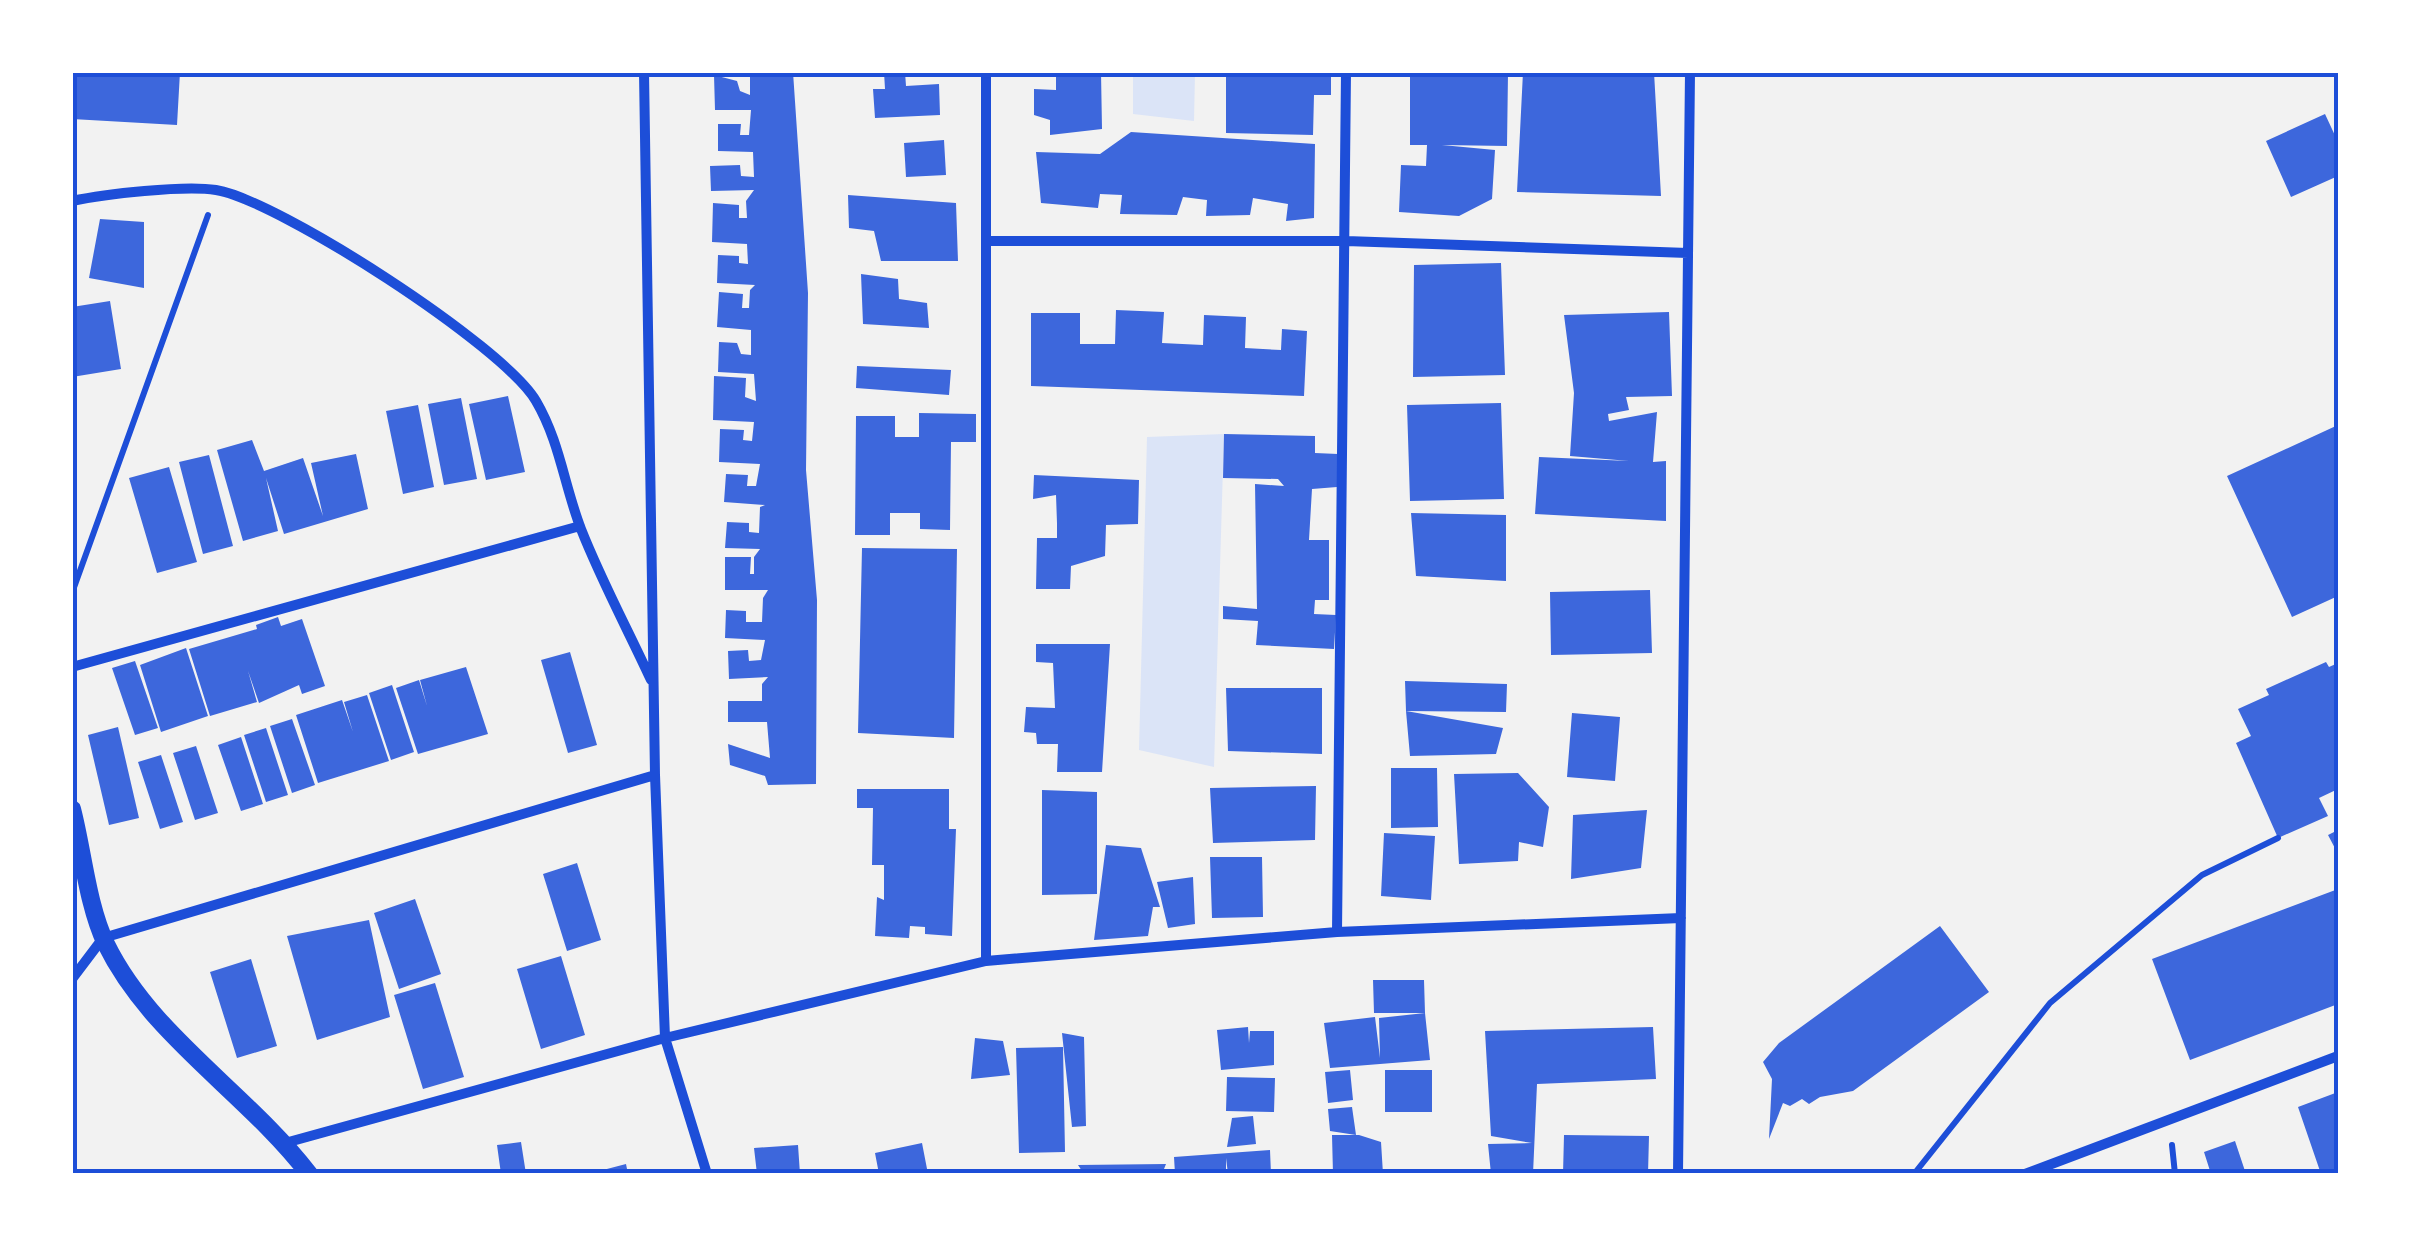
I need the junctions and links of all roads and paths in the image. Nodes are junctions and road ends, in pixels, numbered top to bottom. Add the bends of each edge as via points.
1 (644, 72) edge
2 (986, 72) edge
3 (1346, 72) edge
4 (1690, 72) edge
5 (216, 190) junction
6 (72, 201) edge
7 (986, 241) junction
8 (1346, 241) junction
9 (1688, 253) junction
10 (580, 526) junction
11 (72, 592) edge
12 (72, 667) edge
13 (654, 686) junction
14 (655, 775) junction
15 (72, 809) edge
16 (2278, 838) dead end
17 (1681, 918) junction
18 (1337, 932) junction
19 (103, 938) junction
20 (986, 962) junction
21 (72, 979) edge
22 (665, 1038) junction
23 (2338, 1056) edge
24 (2171, 1139) dead end
25 (285, 1143) junction
26 (309, 1174) edge
27 (706, 1174) edge
28 (1678, 1174) edge
29 (1914, 1174) edge
30 (2025, 1174) edge
31 (2175, 1174) edge

1 - 13 street
2 - 7 street
3 - 8 street
4 - 9 street
5 - 6 street
5 - 10 street via 284,218 488,350 534,396 559,445
5 - 11 path
7 - 8 street
7 - 20 street
8 - 9 street
8 - 18 street
9 - 17 street
10 - 12 street
10 - 13 street
13 - 14 street
14 - 19 street
14 - 22 street
15 - 19 street
16 - 29 path via 2202,875 2050,1004
17 - 18 street
17 - 28 street
18 - 20 street
19 - 21 street
19 - 25 street via 122,974 164,1025
20 - 22 street
22 - 25 street
22 - 27 street
23 - 30 street
24 - 31 path
25 - 26 street

